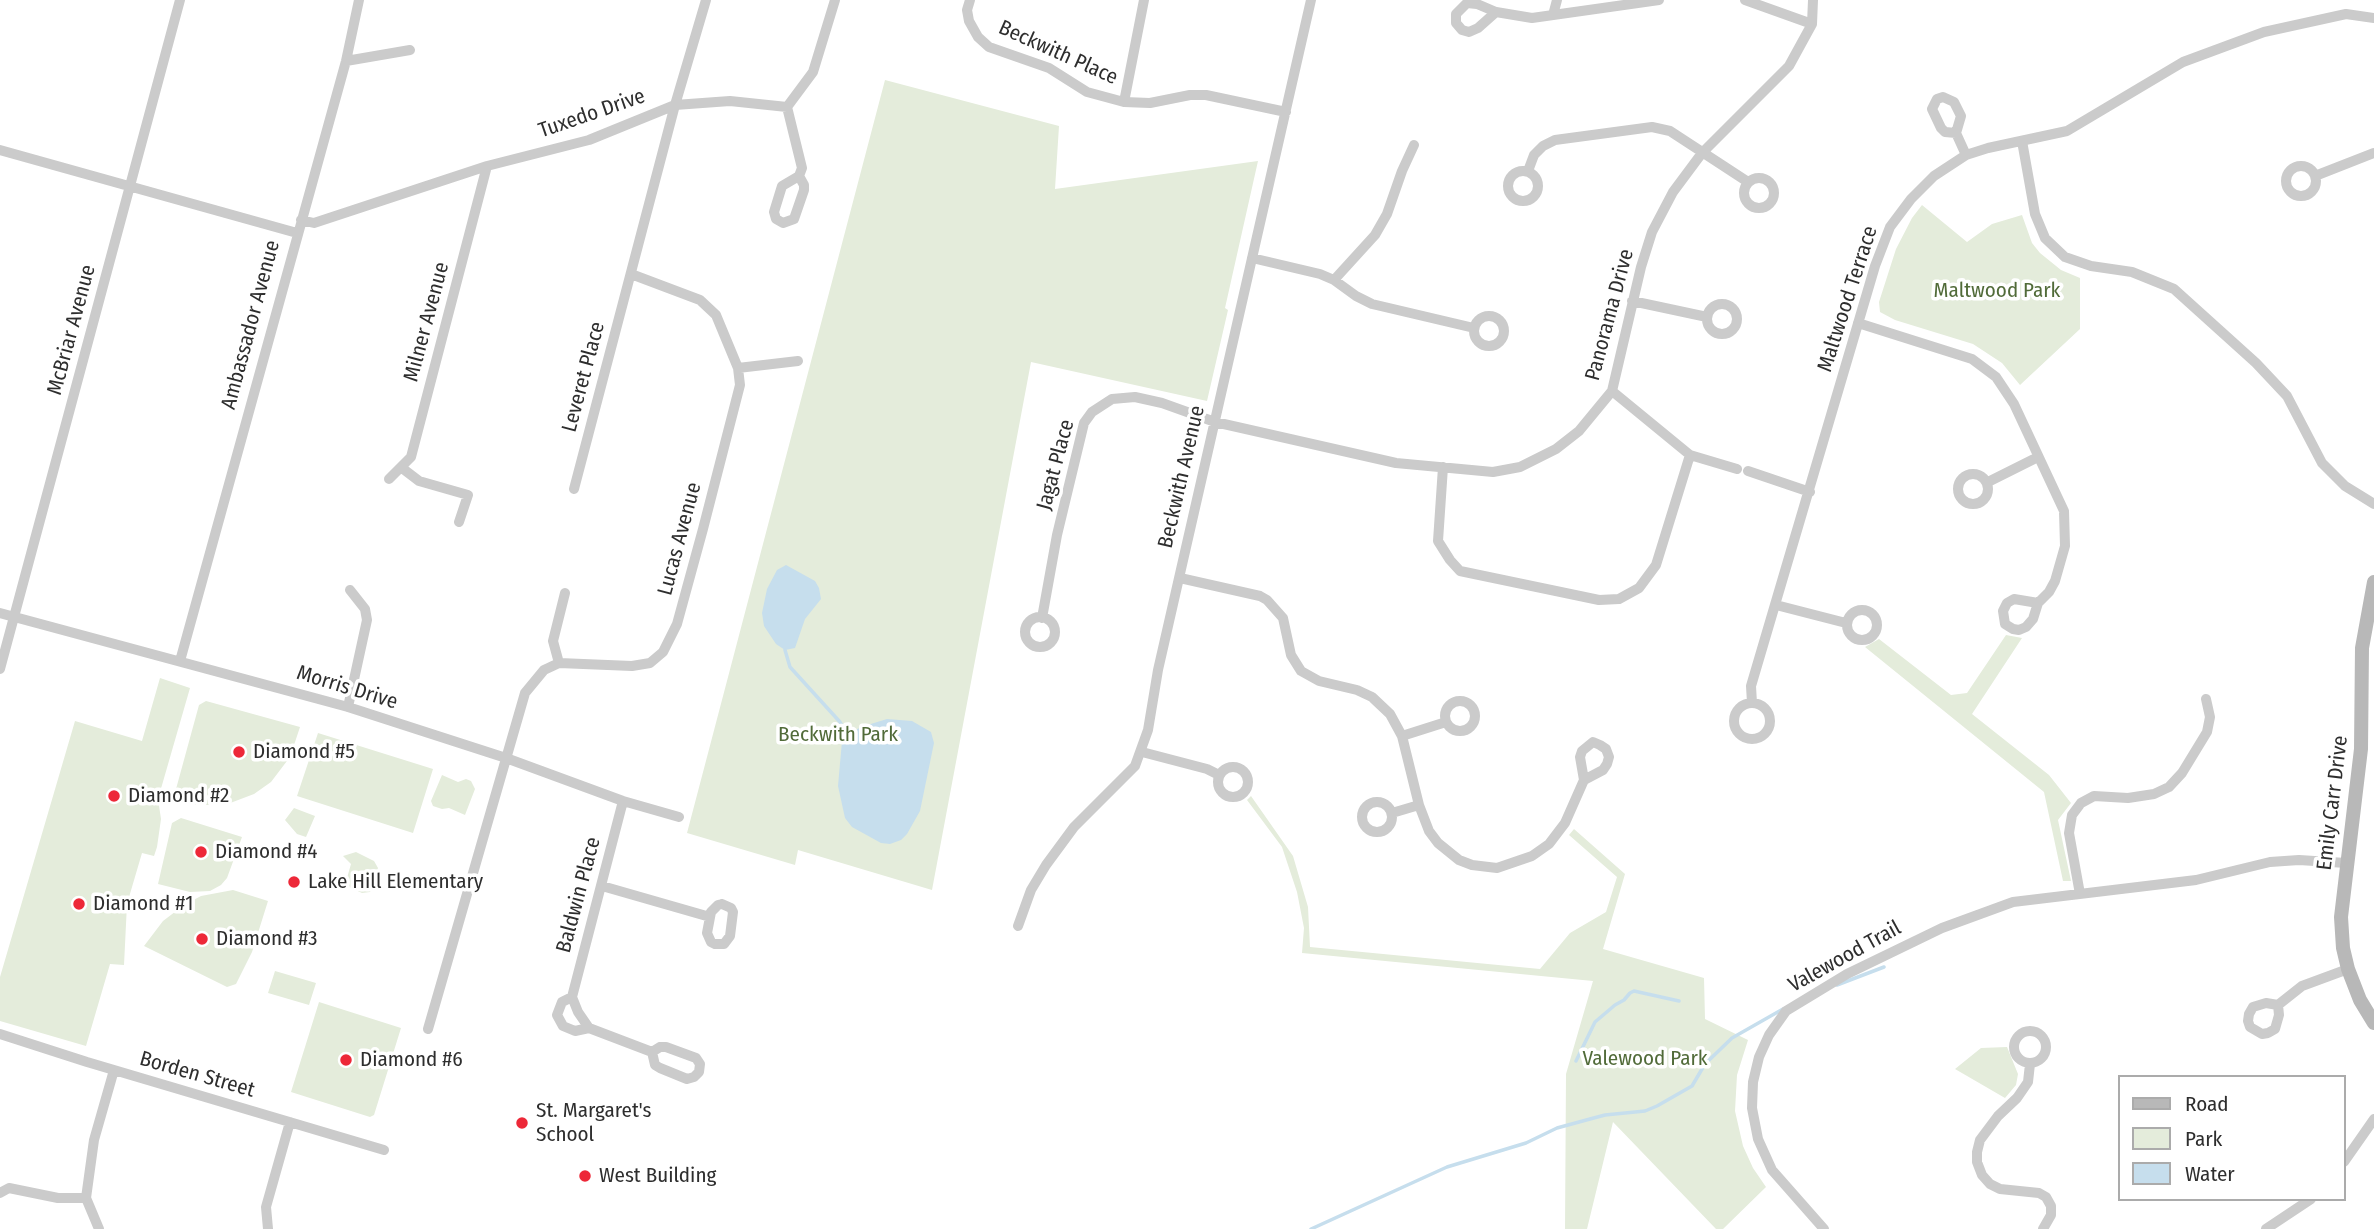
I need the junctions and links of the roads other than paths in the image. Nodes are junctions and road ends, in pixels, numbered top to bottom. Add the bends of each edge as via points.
1 (180, 0) edge
2 (359, 0) edge
3 (706, 0) edge
4 (835, 0) edge
5 (970, 0) edge
6 (1144, 0) edge
7 (1311, 0) edge
8 (1557, 0) edge
9 (1658, 0) edge
10 (1745, 0) edge
11 (1813, 0) edge
12 (1591, 4) edge
13 (1496, 12) dead end
14 (1553, 15) junction
15 (2374, 18) edge
16 (1812, 24) junction
17 (410, 50) dead end
18 (346, 61) junction
19 (1124, 102) junction
20 (675, 105) junction
21 (787, 107) junction
22 (1286, 112) junction
23 (1956, 133) dead end
24 (2022, 141) junction
25 (1414, 145) dead end
26 (0, 150) edge
27 (1702, 153) junction
28 (2374, 153) edge
29 (1966, 155) junction
30 (487, 166) junction
31 (1528, 171) dead end
32 (799, 176) junction
33 (2315, 176) dead end
34 (1748, 183) dead end
35 (129, 188) junction
36 (301, 220) junction
37 (297, 233) junction
38 (1252, 258) junction
39 (631, 274) junction
40 (1334, 280) junction
41 (1632, 301) junction
42 (1707, 317) dead end
43 (1858, 323) junction
44 (1474, 328) dead end
45 (798, 361) dead end
46 (738, 368) junction
47 (1612, 391) junction
48 (1215, 422) junction
49 (1690, 455) junction
50 (2038, 457) junction
51 (402, 467) junction
52 (1443, 467) junction
53 (1737, 469) dead end
54 (1748, 471) dead end
55 (389, 479) dead end
56 (1988, 482) dead end
57 (574, 489) dead end
58 (1810, 492) junction
59 (2374, 504) edge
60 (459, 523) dead end
61 (1180, 578) junction
62 (2374, 582) edge
63 (350, 590) dead end
64 (565, 593) dead end
65 (2038, 603) dead end
66 (1776, 606) junction
67 (0, 613) edge
68 (15, 617) junction
69 (1042, 618) dead end
70 (1846, 623) dead end
71 (180, 661) junction
72 (559, 663) junction
73 (0, 670) edge
74 (2206, 699) dead end
75 (1752, 703) dead end
76 (348, 707) junction
77 (1446, 722) dead end
78 (1402, 736) junction
79 (1142, 752) junction
80 (506, 758) junction
81 (1219, 775) dead end
82 (1584, 780) dead end
83 (623, 801) junction
84 (1419, 805) junction
85 (1392, 813) dead end
86 (679, 817) dead end
87 (2346, 863) junction
88 (603, 886) junction
89 (2080, 894) junction
90 (710, 917) dead end
91 (1018, 926) dead end
92 (2348, 969) junction
93 (572, 998) junction
94 (2277, 1005) dead end
95 (2374, 1023) edge
96 (589, 1028) junction
97 (428, 1029) dead end
98 (0, 1034) edge
99 (652, 1052) junction
100 (2030, 1064) dead end
101 (114, 1070) junction
102 (2374, 1119) edge
103 (290, 1122) junction
104 (384, 1150) dead end
105 (2346, 1159) edge
106 (0, 1193) edge
107 (86, 1198) junction
108 (2308, 1201) edge
109 (99, 1229) edge
110 (268, 1229) edge
111 (1824, 1229) edge
112 (2043, 1229) edge
113 (2266, 1229) edge

1 - 35 street, McBriar Avenue
2 - 18 street, Ambassador Avenue
3 - 20 street
4 - 21 street via 813,72
5 - 19 street, Beckwith Place via 969,21 989,47 1049,68 1087,92
6 - 19 street
7 - 22 street, Beckwith Avenue
8 - 14 street
9 - 12 street
10 - 16 street
11 - 16 street, Panorama Drive
12 - 14 street
13 - 14 street via 1532,18
15 - 24 street, Maltwood Terrace via 2346,14 2264,32 2183,62 2067,131
16 - 27 street, Panorama Drive via 1789,66
17 - 18 street
18 - 36 street, Ambassador Avenue
19 - 22 street, Beckwith Place via 1206,95
20 - 21 street, Tuxedo Drive via 730,101
20 - 30 street, Tuxedo Drive via 589,140
20 - 39 street
21 - 32 street via 802,167
22 - 38 street, Beckwith Avenue
23 - 29 street
24 - 29 street, Maltwood Terrace
24 - 59 street via 2035,214 2045,238 2065,257 2132,272 2174,289 2256,362 2287,396 2322,463 2345,486
25 - 40 street via 1375,235
26 - 35 street
27 - 31 street via 1670,131 1631,129 1555,140 1534,155
27 - 34 street
27 - 41 street, Panorama Drive via 1673,192 1652,232
28 - 33 street
29 - 43 street, Maltwood Terrace via 1934,176 1890,227
30 - 36 street, Tuxedo Drive via 314,223
30 - 51 street, Milner Avenue via 411,457
32 - 32 street via 782,186 774,212 783,223 797,215 804,190
35 - 37 street
35 - 68 street, McBriar Avenue
36 - 37 street, Ambassador Avenue
37 - 71 street, Ambassador Avenue
38 - 40 street
38 - 48 street, Beckwith Avenue
39 - 46 street, Lucas Avenue via 700,300 716,315
39 - 57 street, Leveret Place
40 - 44 street via 1372,304
41 - 42 street
41 - 47 street, Panorama Drive
43 - 50 street via 1972,359 1996,377
43 - 58 street, Maltwood Terrace
45 - 46 street
46 - 72 street, Lucas Avenue via 740,385 716,477 677,624 663,652 650,663 632,666
47 - 49 street
47 - 52 street, Panorama Drive via 1579,431 1521,467 1493,472
48 - 52 street, Panorama Drive via 1396,463
48 - 61 street, Beckwith Avenue
48 - 69 street, Jagat Place via 1135,397 1112,399 1092,412 1080,436
49 - 52 street via 1656,565 1639,588 1619,599 1599,600 1460,570 1438,541
49 - 53 street
50 - 56 street
50 - 65 street via 2064,512 2065,546 2055,581
51 - 55 street, Milner Avenue
51 - 60 street via 419,481 468,495
54 - 58 street
58 - 66 street, Maltwood Terrace
61 - 78 street via 1267,600 1283,618 1291,655 1301,671 1372,697 1390,714
61 - 79 street, Beckwith Avenue
62 - 87 street, Emily Carr Drive via 2362,648 2363,727
63 - 76 street via 368,620
64 - 72 street via 553,641
66 - 70 street
66 - 75 street, Maltwood Terrace via 1751,686
67 - 68 street, Morris Drive
68 - 71 street, Morris Drive
68 - 73 street, McBriar Avenue
71 - 76 street, Morris Drive
72 - 80 street via 544,670 525,693
74 - 89 street via 2207,733 2169,787 2127,798 2094,796 2081,803 2072,816 2068,833
76 - 80 street, Morris Drive
77 - 78 street
78 - 84 street
79 - 81 street
79 - 91 street, Beckwith Avenue via 1135,766 1074,827 1046,865
80 - 83 street, Morris Drive
80 - 97 street
82 - 84 street via 1566,822 1549,844 1532,856 1497,868 1472,865 1448,852 1429,831
83 - 86 street, Morris Drive
83 - 88 street, Baldwin Place
84 - 85 street
87 - 89 street, Valewood Trail via 2270,862 2196,880
87 - 92 street, Emily Carr Drive via 2341,917
88 - 90 street
88 - 93 street, Baldwin Place
89 - 111 street, Valewood Trail via 2013,902 1942,928 1847,974 1786,1011 1759,1057 1753,1082 1754,1118 1772,1170
92 - 94 street via 2302,986
92 - 95 street, Emily Carr Drive
93 - 96 street
93 - 96 street, Baldwin Place via 562,1002 557,1015 563,1026 575,1031
96 - 99 street, Baldwin Place
98 - 101 street, Borden Street
99 - 99 street, Baldwin Place via 660,1068 687,1079 699,1072 696,1058 666,1047
100 - 112 street via 2028,1082 1980,1140 1977,1162 1990,1184 2046,1198 2051,1215
101 - 103 street, Borden Street
101 - 107 street via 94,1140
102 - 105 street
103 - 104 street, Borden Street
103 - 110 street via 265,1207
106 - 107 street via 9,1188 58,1198
107 - 109 street
108 - 113 street

